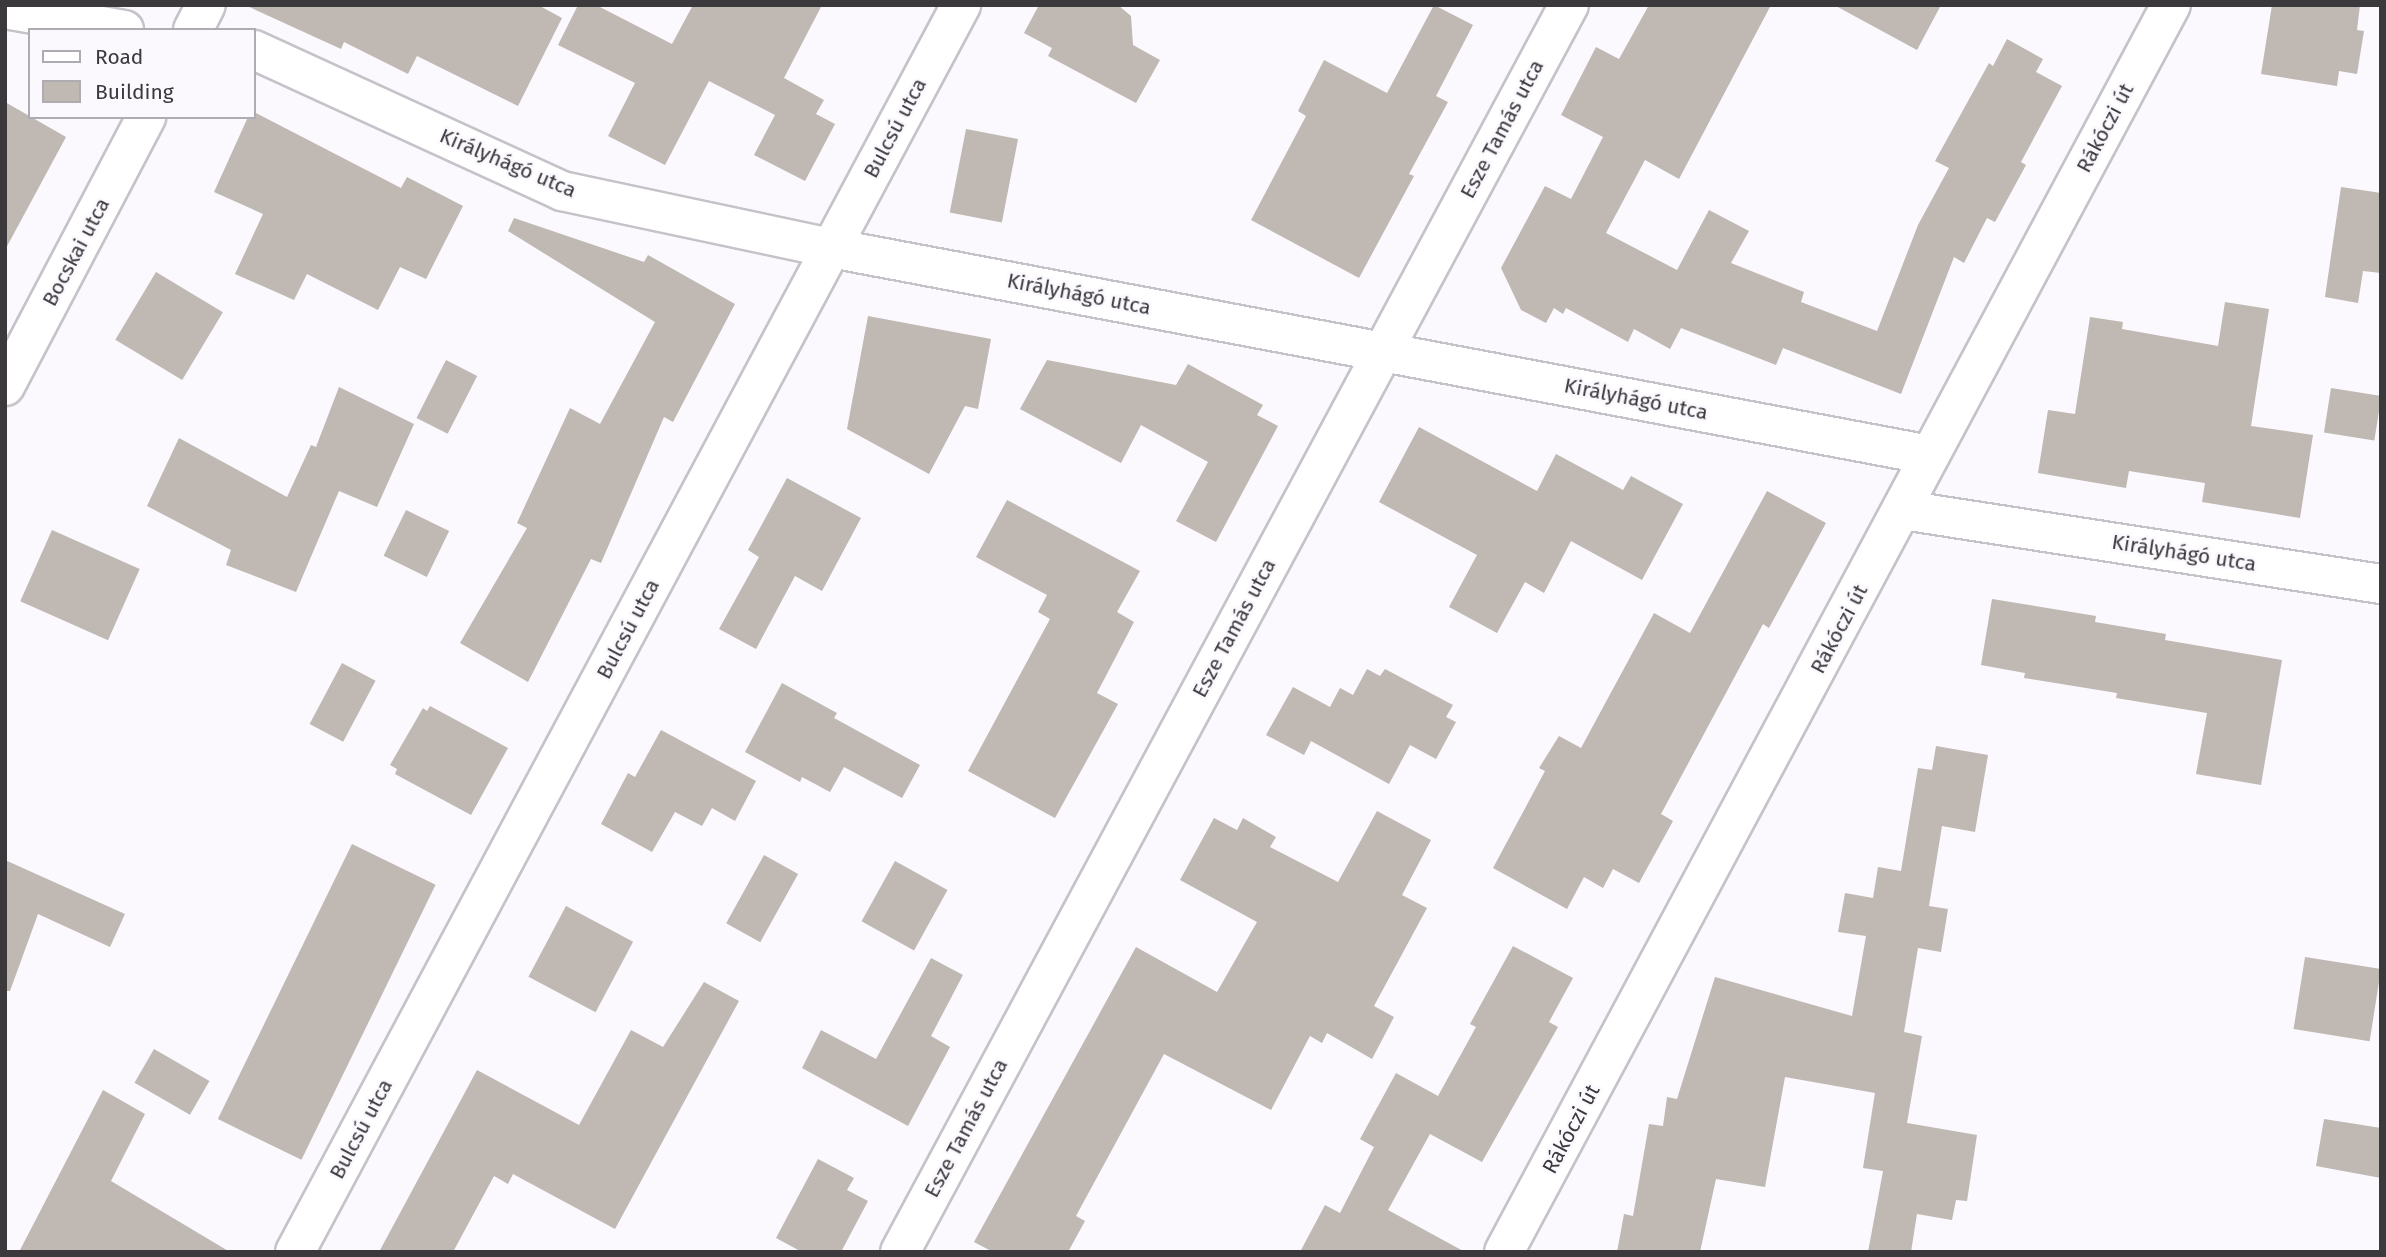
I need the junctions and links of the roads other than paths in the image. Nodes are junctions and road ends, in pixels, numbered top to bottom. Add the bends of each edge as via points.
1 (961, 5) edge
2 (1569, 5) edge
3 (2171, 5) edge
4 (5, 9) edge
5 (113, 28) edge
6 (256, 51) edge
7 (145, 119) edge
8 (831, 248) junction
9 (1383, 351) junction
10 (5, 386) edge
11 (1930, 455) junction
12 (1903, 510) junction
13 (2381, 584) edge
14 (296, 1252) edge
15 (900, 1252) edge
16 (1504, 1252) edge

1 - 8 street, Bulcsú utca
2 - 9 street, Esze Tamás utca
3 - 11 street, Rákóczi út
4 - 5 street
6 - 8 street, Királyhágó utca via 562,191
7 - 10 street, Bocskai utca
8 - 9 street, Királyhágó utca
8 - 14 street, Bulcsú utca
9 - 11 street, Királyhágó utca
9 - 15 street, Esze Tamás utca
11 - 12 street, Rákóczi út
12 - 13 street, Királyhágó utca
12 - 16 street, Rákóczi út

